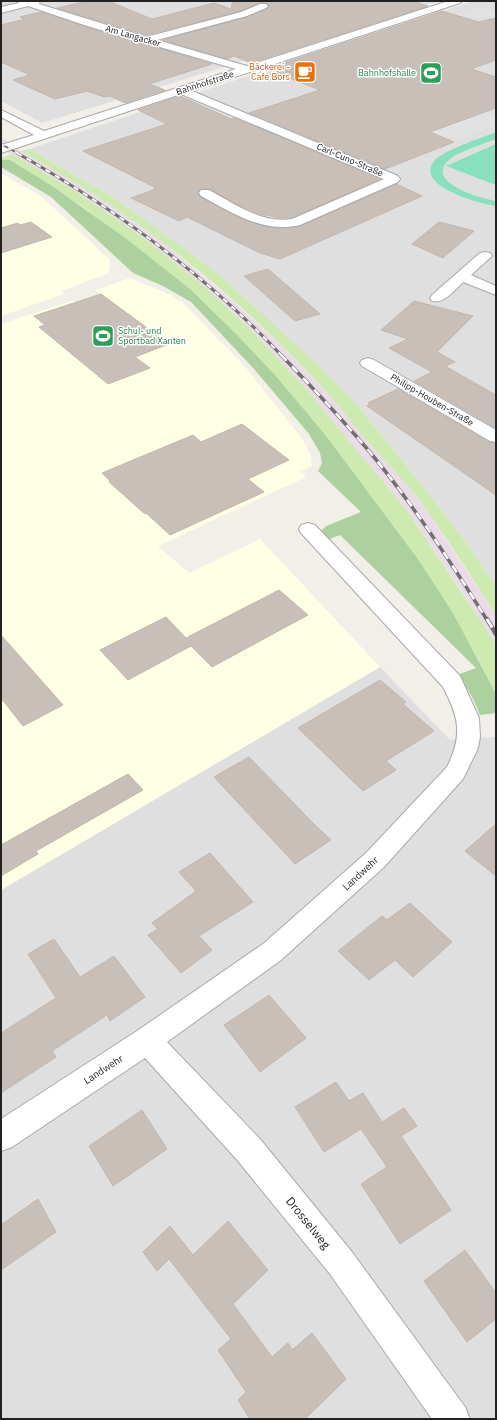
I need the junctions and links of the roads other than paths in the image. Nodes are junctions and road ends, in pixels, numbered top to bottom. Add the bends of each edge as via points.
1 (39, 1) edge
2 (457, 1) edge
3 (25, 2) edge
4 (264, 6) dead end
5 (1, 10) edge
6 (147, 40) junction
7 (246, 69) junction
8 (181, 90) junction
9 (1, 113) edge
10 (43, 135) junction
11 (1, 149) edge
12 (204, 193) dead end
13 (485, 256) dead end
14 (461, 276) junction
15 (496, 291) edge
16 (437, 298) dead end
17 (368, 362) dead end
18 (496, 437) edge
19 (308, 529) dead end
20 (148, 1040) junction
21 (1, 1136) edge
22 (453, 1419) edge

1 - 3 street
2 - 7 street, Bahnhofstraße
3 - 5 street
3 - 6 street, Am Langacker
4 - 6 street via 244,14
6 - 7 street, Am Langacker
7 - 8 street, Bahnhofstraße
8 - 10 street, Bahnhofstraße
8 - 12 street, Carl-Cuno-Straße via 394,179 295,222 284,224 264,222
9 - 10 street
10 - 11 street, Bahnhofstraße
13 - 14 street
14 - 15 street
14 - 16 street
17 - 18 street, Philipp-Houben-Straße
19 - 20 street, Landwehr via 452,682 470,723 467,747 455,773 375,860 272,952
20 - 21 street, Landwehr
20 - 22 street, Drosselweg via 249,1150 341,1263

